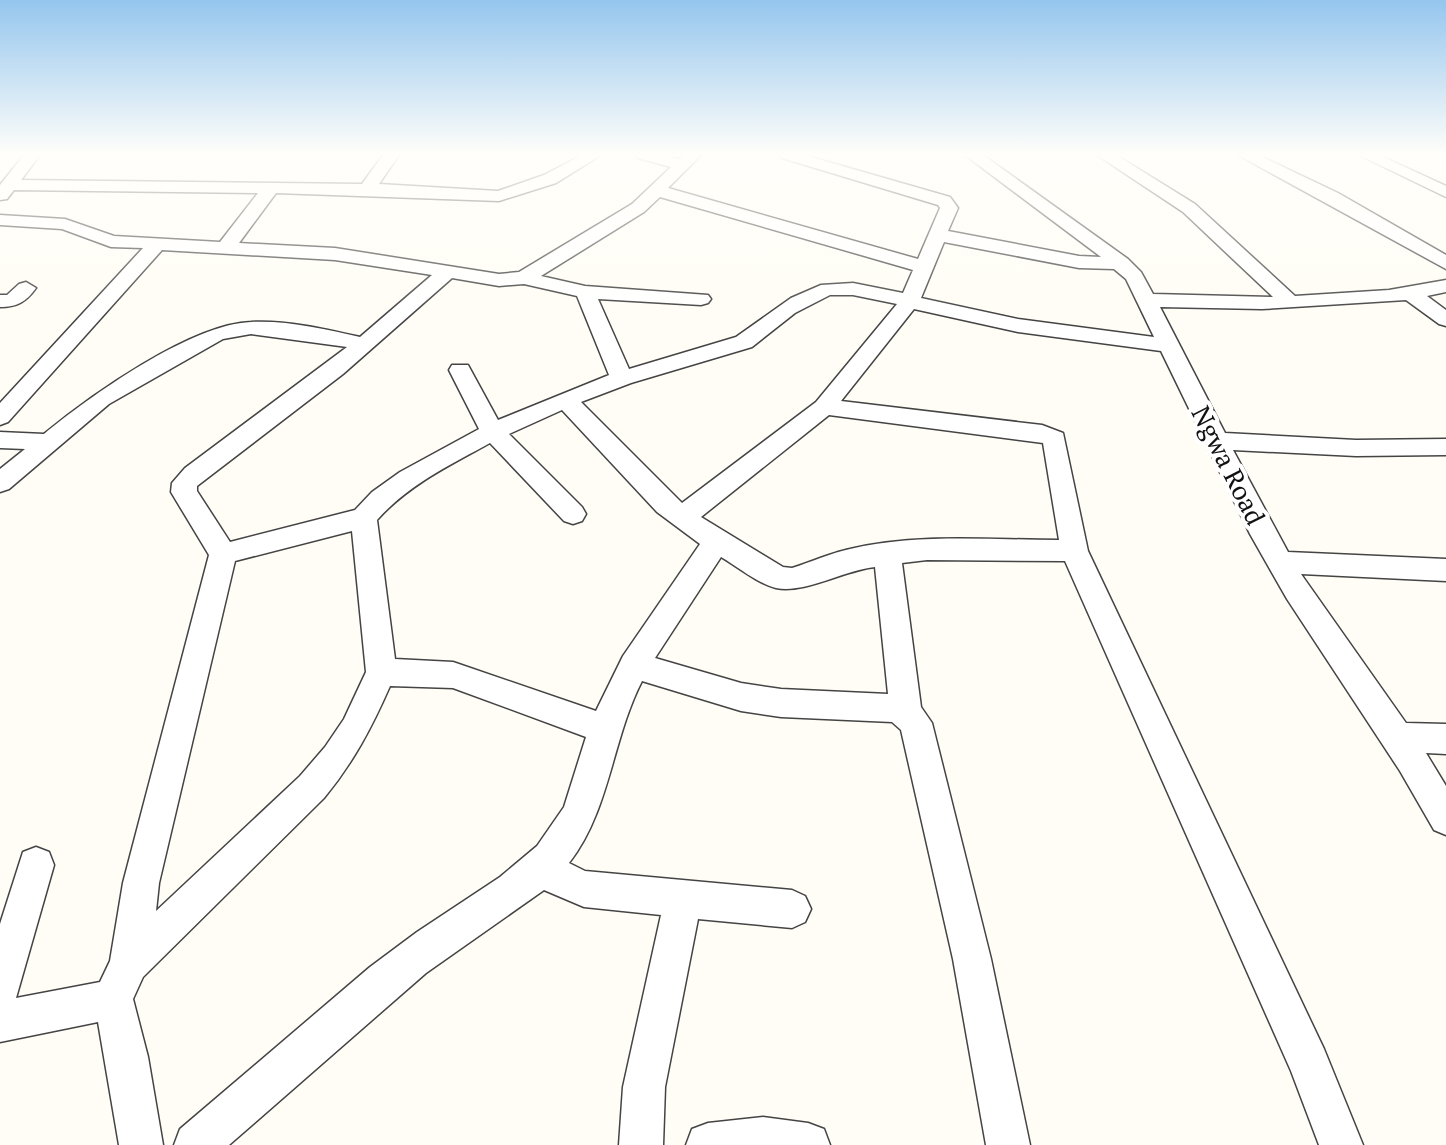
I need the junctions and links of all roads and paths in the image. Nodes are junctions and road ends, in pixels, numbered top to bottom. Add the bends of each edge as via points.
1 (255, 208) edge
2 (637, 208) edge
3 (720, 208) edge
4 (949, 208) edge
5 (1048, 208) edge
6 (1189, 208) edge
7 (1352, 208) edge
8 (0, 220) edge
9 (939, 235) junction
10 (157, 244) junction
11 (226, 247) junction
12 (1121, 263) junction
13 (1446, 263) edge
14 (924, 267) junction
15 (448, 272) junction
16 (524, 278) junction
17 (1446, 286) edge
18 (26, 288) dead end
19 (585, 292) junction
20 (1410, 293) junction
21 (701, 299) dead end
22 (1147, 300) junction
23 (0, 301) edge
24 (909, 302) junction
25 (1290, 302) junction
26 (1446, 320) edge
27 (363, 344) junction
28 (1171, 346) junction
29 (460, 370) dead end
30 (622, 379) junction
31 (566, 400) junction
32 (824, 407) junction
33 (0, 417) edge
34 (493, 432) junction
35 (0, 440) edge
36 (1216, 441) junction
37 (50, 442) junction
38 (1446, 447) edge
39 (0, 483) edge
40 (573, 514) dead end
41 (683, 517) junction
42 (364, 518) junction
43 (717, 542) junction
44 (1074, 551) junction
45 (223, 554) junction
46 (887, 554) junction
47 (1280, 562) junction
48 (1446, 570) edge
49 (634, 665) junction
50 (381, 672) junction
51 (906, 713) junction
52 (605, 729) junction
53 (1397, 738) junction
54 (1446, 739) edge
55 (1446, 818) edge
56 (36, 865) dead end
57 (540, 869) junction
58 (683, 898) junction
59 (792, 909) dead end
60 (121, 981) junction
61 (0, 990) edge
62 (0, 1022) edge
63 (141, 1145) edge
64 (196, 1145) edge
65 (641, 1145) edge
66 (708, 1145) edge
67 (808, 1145) edge
68 (1008, 1145) edge
69 (1341, 1145) edge

1 - 11 street
2 - 16 street
3 - 14 street
4 - 9 street
5 - 12 street, Ngwa Road
6 - 25 street
7 - 13 street
8 - 10 street via 65,224 111,241
9 - 12 street via 1079,262
9 - 14 street
10 - 11 street
10 - 33 street
11 - 15 street via 335,254
12 - 22 street, Ngwa Road
14 - 24 street
15 - 16 street
15 - 27 street
16 - 19 street
17 - 20 street
18 - 23 street via 12,301
19 - 21 street
19 - 30 street
20 - 25 street
20 - 26 street
22 - 25 street via 1213,306
22 - 28 street, Ngwa Road
24 - 28 street via 994,322
24 - 30 street via 846,289 824,290 741,344
24 - 32 street
27 - 37 street via 251,328 217,334 101,399
27 - 45 street via 185,483 184,492
28 - 36 street, Ngwa Road
29 - 34 street
30 - 31 street
31 - 34 street
31 - 41 street
32 - 41 street
32 - 44 street via 1042,433 1054,439
34 - 40 street
34 - 42 street via 404,480
35 - 37 street
36 - 38 street
36 - 47 street, Ngwa Road
37 - 39 street
41 - 43 street
42 - 45 street
42 - 50 street
43 - 46 street via 777,577 792,579 851,559
43 - 49 street
44 - 46 street
44 - 69 street via 1309,1064
45 - 60 street
46 - 51 street
47 - 48 street
47 - 53 street, Ngwa Road
49 - 51 street via 741,697
49 - 52 street
50 - 52 street via 453,675
50 - 60 street via 337,758
51 - 68 street via 916,723 972,959
52 - 57 street via 578,818
53 - 54 street
53 - 55 street, Ngwa Road
56 - 61 street
57 - 58 street via 584,889
57 - 64 street via 412,958
58 - 59 street
58 - 65 street via 644,1087
60 - 62 street
60 - 63 street
66 - 67 street via 763,1139

